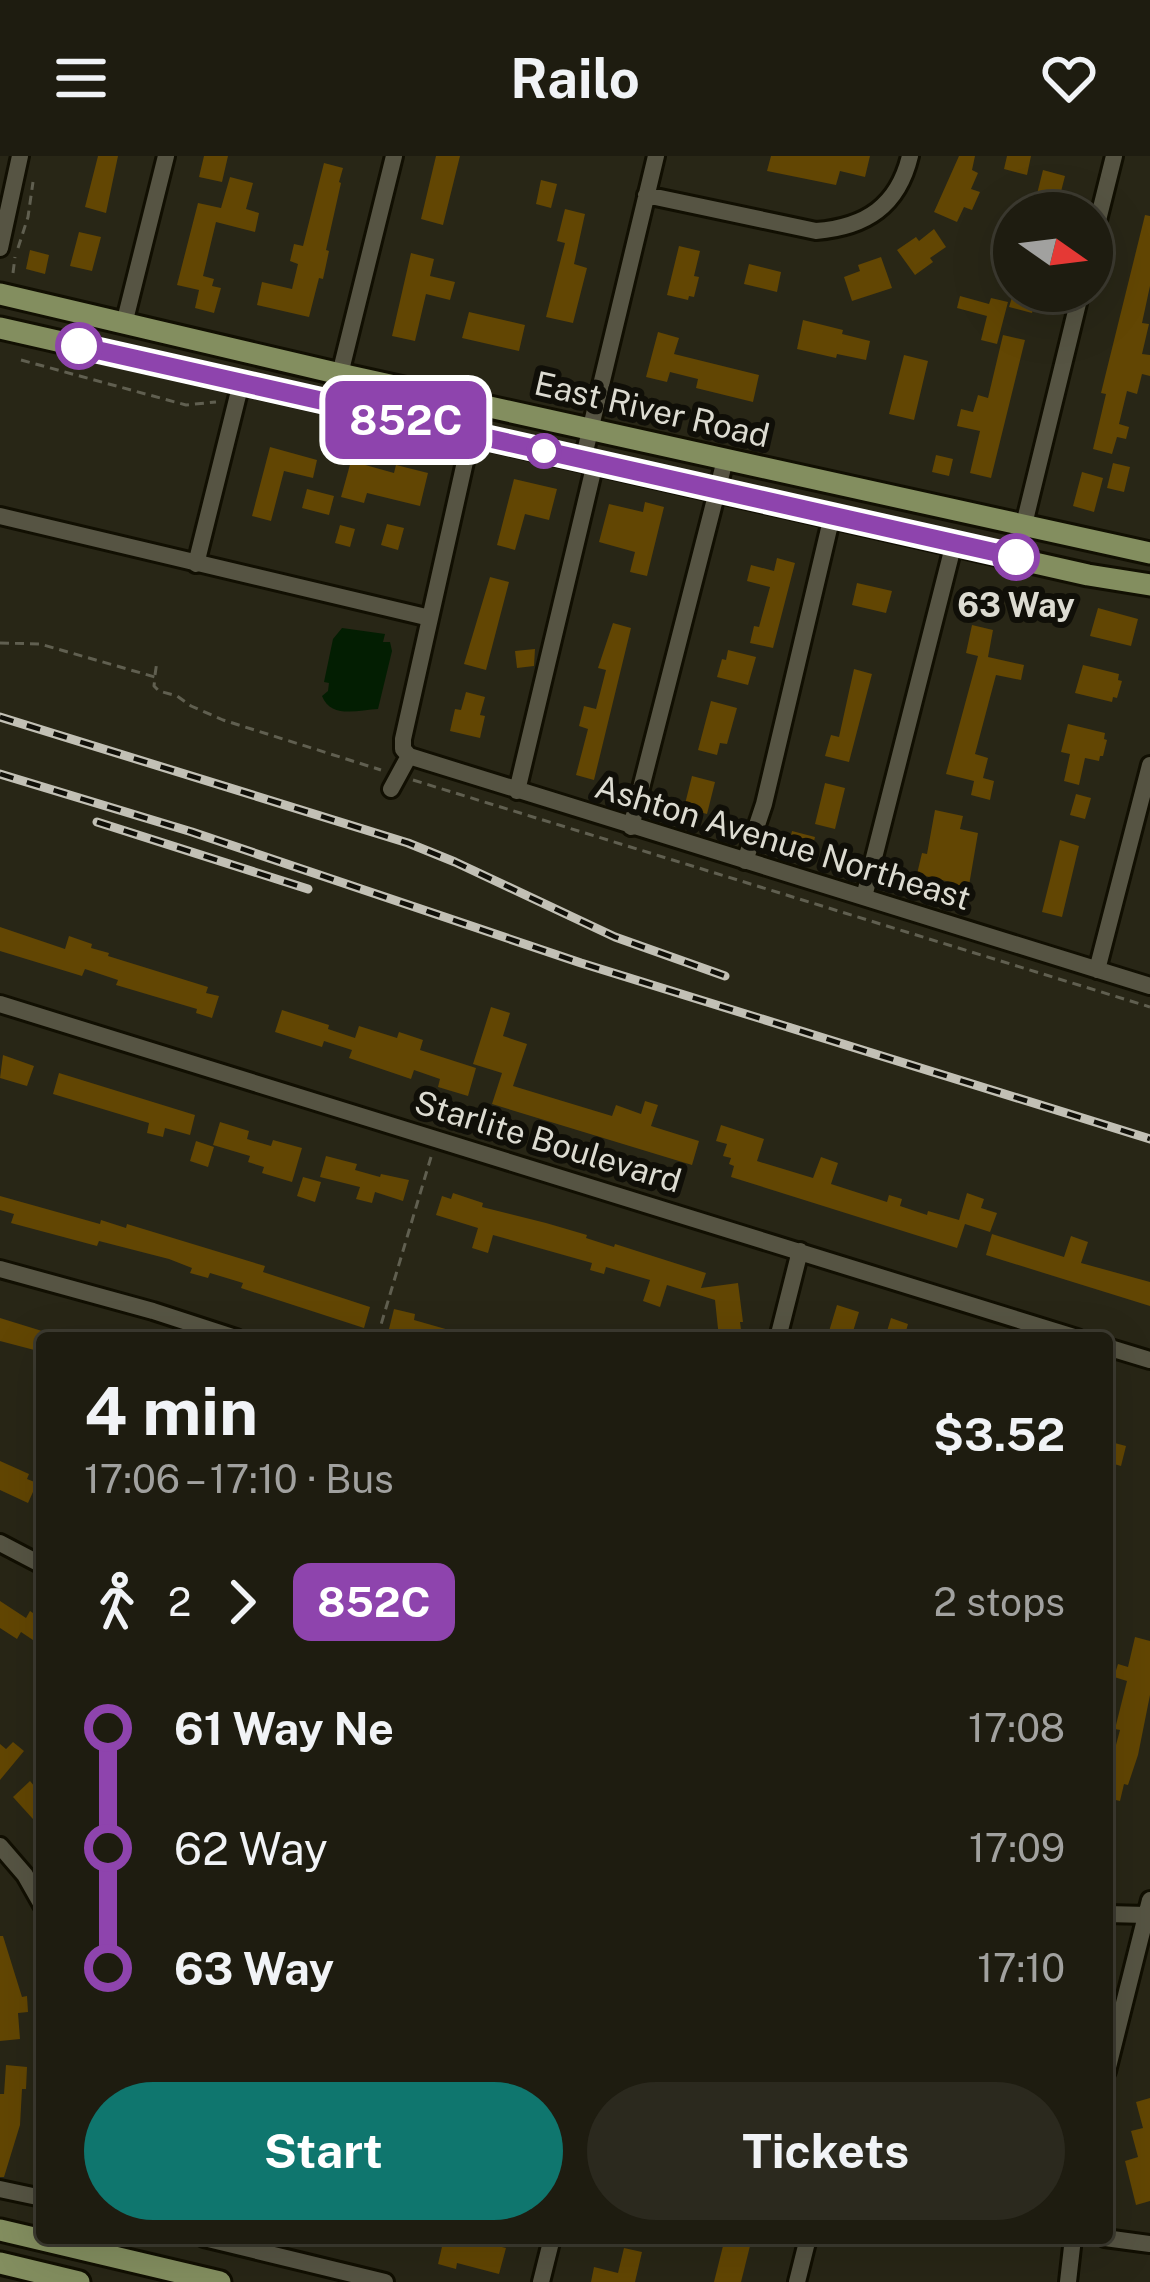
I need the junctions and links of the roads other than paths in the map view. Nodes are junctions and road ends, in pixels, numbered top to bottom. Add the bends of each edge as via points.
1 (20, 156) edge
2 (166, 156) edge
3 (394, 156) edge
4 (656, 156) edge
5 (910, 156) edge
6 (1114, 156) edge
7 (1105, 192) edge
8 (646, 195) junction
9 (0, 248) edge
10 (0, 294) edge
11 (1076, 312) edge
12 (124, 324) junction
13 (0, 328) edge
14 (340, 374) junction
15 (241, 383) junction
16 (590, 428) junction
17 (471, 435) junction
18 (725, 460) junction
19 (589, 461) junction
20 (718, 491) junction
21 (0, 516) edge
22 (832, 516) junction
23 (1023, 526) junction
24 (954, 543) junction
25 (1150, 553) edge
26 (1016, 557) junction
27 (196, 564) junction
28 (1150, 585) edge
29 (430, 618) junction
30 (406, 752) junction
31 (1150, 765) edge
32 (395, 782) road end
33 (517, 791) junction
34 (632, 827) junction
35 (746, 861) junction
36 (864, 897) junction
37 (1097, 970) junction
38 (1150, 986) edge
39 (0, 1004) edge
40 (800, 1251) junction
41 (0, 1269) edge
42 (218, 1332) edge
43 (780, 1332) edge
44 (1037, 1332) edge
45 (1113, 1349) edge
46 (1150, 1360) edge
47 (0, 1543) edge
48 (36, 1562) edge
49 (0, 1846) edge
50 (36, 1894) edge
51 (1148, 1908) edge
52 (1113, 1913) edge
53 (1113, 2047) edge
54 (0, 2188) edge
55 (36, 2197) edge
56 (0, 2230) edge
57 (36, 2239) edge
58 (1113, 2239) edge
59 (59, 2244) edge
60 (228, 2244) edge
61 (296, 2244) edge
62 (550, 2244) edge
63 (806, 2244) edge
64 (1072, 2244) edge
65 (1150, 2244) edge
66 (292, 2260) junction
67 (0, 2263) edge
68 (79, 2282) edge
69 (220, 2282) edge
70 (385, 2282) edge
71 (541, 2282) edge
72 (797, 2282) edge
73 (1068, 2282) edge

1 - 9 street
2 - 12 street
3 - 14 street
4 - 8 street
5 - 8 street via 888,202 838,229
6 - 7 street
8 - 16 street
10 - 12 main road, East River Road
11 - 23 street
12 - 14 main road, East River Road
13 - 15 main road, East River Road
14 - 16 main road, East River Road
15 - 17 main road, East River Road
15 - 27 street
16 - 18 main road, East River Road
16 - 19 street
17 - 19 main road, East River Road
17 - 29 street
18 - 20 street
18 - 23 main road, East River Road
19 - 20 main road, East River Road
19 - 33 street
20 - 22 main road, East River Road
20 - 34 street
21 - 27 street
22 - 24 main road, East River Road
22 - 35 street
23 - 25 main road, East River Road
23 - 26 street
24 - 26 main road, East River Road
24 - 36 street
26 - 28 main road, East River Road
27 - 29 street
29 - 30 street
30 - 32 street
30 - 33 street, Ashton Avenue Northeast
31 - 37 street
33 - 34 street, Ashton Avenue Northeast
34 - 35 street, Ashton Avenue Northeast
35 - 36 street, Ashton Avenue Northeast
36 - 37 street, Ashton Avenue Northeast
37 - 38 street, Ashton Avenue Northeast
39 - 40 street, Starlite Boulevard
40 - 43 street
40 - 44 street, Starlite Boulevard
41 - 42 street
45 - 46 street
47 - 48 street
49 - 50 street
51 - 52 street
51 - 53 street
54 - 55 street
56 - 57 main road
58 - 65 street
59 - 69 main road
60 - 66 street
61 - 66 street
62 - 71 street
63 - 72 street
64 - 73 street
66 - 70 street
67 - 68 main road

